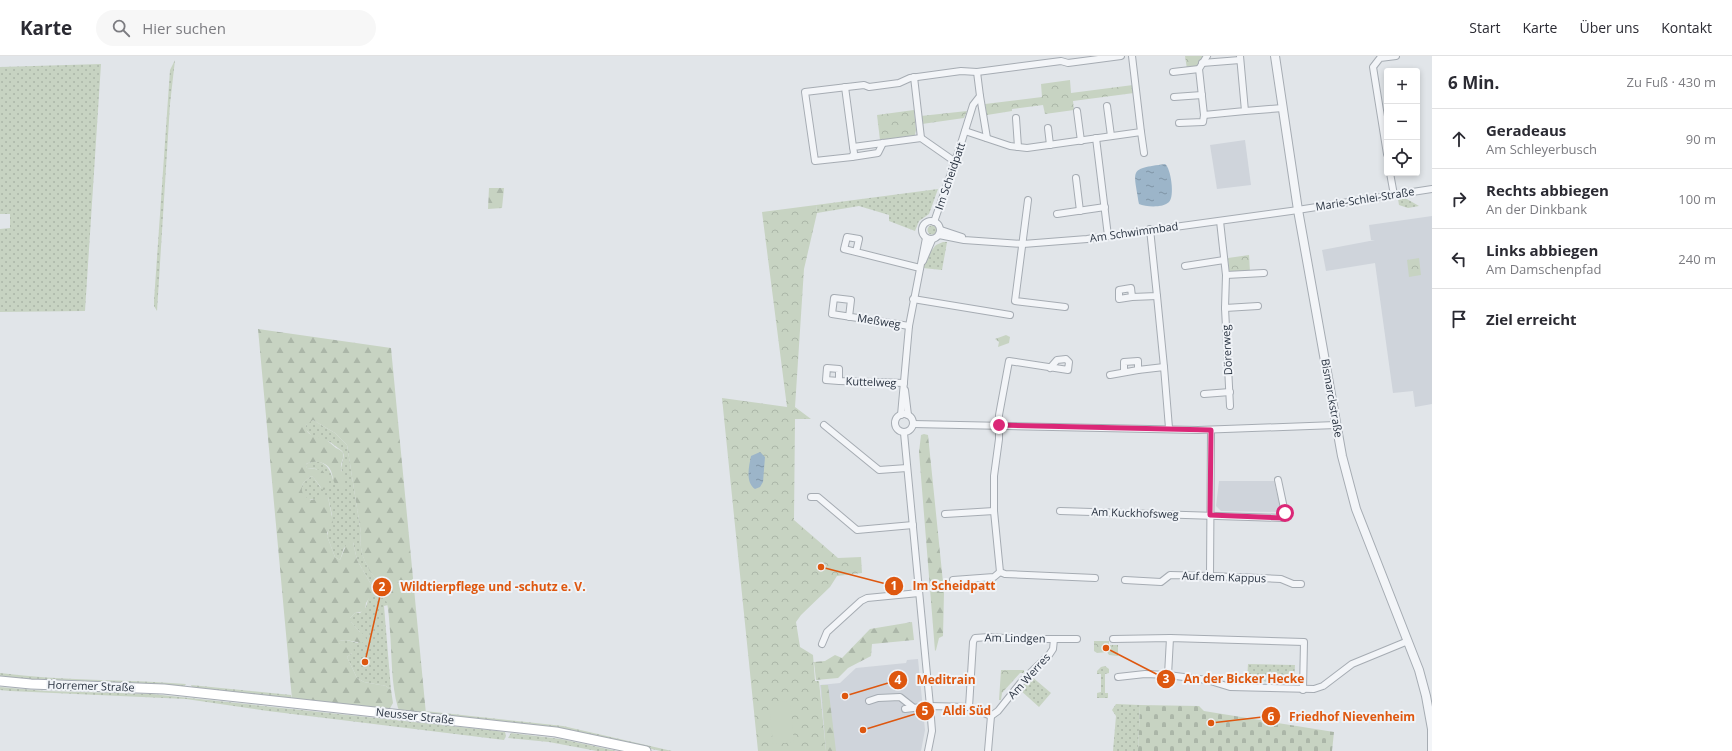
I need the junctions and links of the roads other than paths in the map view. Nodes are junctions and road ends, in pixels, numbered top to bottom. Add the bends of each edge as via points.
1 (1121, 56) edge
2 (1132, 56) edge
3 (1207, 56) edge
4 (1275, 56) edge
5 (1396, 56) edge
6 (1240, 58) edge
7 (1202, 63) junction
8 (1199, 70) junction
9 (977, 72) junction
10 (1173, 72) dead end
11 (914, 77) junction
12 (845, 87) junction
13 (1202, 95) junction
14 (980, 96) junction
15 (1174, 97) dead end
16 (1107, 106) dead end
17 (1283, 108) junction
18 (1245, 111) junction
19 (1077, 112) dead end
20 (1204, 115) junction
21 (1016, 118) dead end
22 (1179, 123) dead end
23 (1048, 128) dead end
24 (966, 131) junction
25 (1141, 132) junction
26 (1111, 136) junction
27 (921, 138) junction
28 (987, 138) junction
29 (1096, 138) junction
30 (1385, 140) edge
31 (1081, 141) junction
32 (883, 143) junction
33 (1050, 145) junction
34 (853, 146) junction
35 (1018, 147) junction
36 (1144, 153) dead end
37 (852, 157) junction
38 (954, 161) junction
39 (1391, 176) edge
40 (1076, 178) dead end
41 (1432, 189) edge
42 (1394, 195) junction
43 (1028, 200) dead end
44 (1105, 207) junction
45 (1298, 210) junction
46 (1080, 212) junction
47 (1057, 214) dead end
48 (1220, 221) junction
49 (934, 222) junction
50 (1150, 229) junction
51 (940, 233) junction
52 (1108, 236) junction
53 (929, 239) junction
54 (1023, 244) junction
55 (856, 252) dead end
56 (1224, 260) junction
57 (1186, 266) dead end
58 (920, 268) junction
59 (1264, 273) dead end
60 (1226, 275) junction
61 (1157, 296) junction
62 (1132, 297) dead end
63 (913, 299) junction
64 (1258, 306) dead end
65 (1065, 307) dead end
66 (1225, 308) junction
67 (1010, 315) dead end
68 (849, 317) dead end
69 (908, 326) junction
70 (1164, 367) junction
71 (1050, 368) dead end
72 (1110, 375) dead end
73 (839, 381) dead end
74 (904, 385) junction
75 (1230, 392) junction
76 (1204, 394) dead end
77 (1230, 406) dead end
78 (905, 415) junction
79 (913, 424) junction
80 (824, 425) dead end
81 (999, 425) junction
82 (1336, 425) junction
83 (1169, 428) junction
84 (1211, 430) junction
85 (904, 432) junction
86 (907, 468) junction
87 (1278, 480) dead end
88 (811, 497) dead end
89 (994, 511) junction
90 (1060, 511) dead end
91 (946, 514) dead end
92 (1210, 515) junction
93 (912, 525) junction
94 (1000, 572) junction
95 (1210, 576) junction
96 (1095, 578) dead end
97 (953, 580) dead end
98 (1125, 580) dead end
99 (1301, 584) dead end
100 (919, 593) junction
101 (1077, 638) dead end
102 (1170, 638) junction
103 (1054, 639) junction
104 (1113, 639) dead end
105 (1408, 641) junction
106 (822, 644) dead end
107 (1168, 675) junction
108 (1118, 677) dead end
109 (0, 681) edge
110 (1303, 690) junction
111 (182, 691) joint
112 (869, 701) dead end
113 (930, 706) junction
114 (969, 707) junction
115 (914, 708) junction
116 (905, 709) dead end
117 (991, 716) junction
118 (1432, 730) edge
119 (646, 751) edge
120 (928, 751) edge
121 (988, 751) edge
122 (1432, 751) edge

1 - 9 street
2 - 25 street
3 - 7 street
4 - 17 street, Bismarckstraße
5 - 30 street via 1380,58 1373,67
6 - 7 street
6 - 18 street
7 - 8 street
8 - 10 street
8 - 13 street
9 - 11 street via 961,71
9 - 14 street
11 - 12 street via 899,83
11 - 27 street
12 - 34 street
12 - 37 street via 805,92 814,161
13 - 15 street
13 - 20 street
14 - 24 street, Im Scheidpatt via 973,105
14 - 28 street
16 - 26 street
17 - 18 street
17 - 45 street, Bismarckstraße
18 - 20 street
19 - 31 street
20 - 22 street via 1203,122
21 - 35 street
23 - 33 street
24 - 28 street, Im Scheidpatt
24 - 38 street, Im Scheidpatt
25 - 26 street, Im Scheidpatt
25 - 36 street
26 - 29 street, Im Scheidpatt
27 - 32 street
27 - 38 street
28 - 35 street, Im Scheidpatt
29 - 31 street, Im Scheidpatt
29 - 44 street
31 - 33 street, Im Scheidpatt
32 - 34 street
32 - 37 street via 876,154
33 - 35 street, Im Scheidpatt
34 - 37 street
38 - 49 street, Im Scheidpatt
39 - 42 street
40 - 46 street
41 - 42 street, Marie-Schlei-Straße
42 - 45 street, Marie-Schlei-Straße
43 - 54 street
44 - 46 street
44 - 52 street
45 - 48 street, Am Schwimmbad
45 - 82 street, Bismarckstraße
46 - 47 street
48 - 50 street, Am Schwimmbad
48 - 56 street, Dörerweg
49 - 51 street, Im Scheidpatt via 939,225
49 - 53 street, Im Scheidpatt via 927,222 923,227 922,233
50 - 52 street, Am Schwimmbad
50 - 61 street
51 - 53 street
51 - 54 street, Am Schwimmbad via 969,240
52 - 54 street, Am Schwimmbad
53 - 58 street, Im Scheidpatt
54 - 65 street via 1015,302
55 - 58 street
56 - 57 street
56 - 60 street, Dörerweg
58 - 63 street, Im Scheidpatt
59 - 60 street
60 - 66 street, Dörerweg
61 - 62 street
61 - 70 street
63 - 67 street
63 - 69 street, Im Scheidpatt
64 - 66 street
66 - 75 street, Dörerweg
68 - 69 street, Meßweg
69 - 74 street, Im Scheidpatt
70 - 72 street
70 - 83 street
71 - 81 street via 1009,361
73 - 74 street, Kuttelweg
74 - 78 street, Im Scheidpatt
75 - 76 street
75 - 77 street, Dörerweg
78 - 79 street, Im Scheidpatt via 912,418
78 - 85 street, Im Scheidpatt via 895,420 898,431
79 - 81 street
79 - 85 street via 909,431
80 - 86 street via 879,470
81 - 83 street
81 - 89 street via 1000,439 994,476
82 - 84 street
82 - 105 street, Bismarckstraße via 1356,509
83 - 84 street
84 - 92 street
85 - 86 street, Im Scheidpatt
86 - 93 street, Im Scheidpatt
87 - 92 street, Am Kuckhofsweg via 1285,513 1283,518
88 - 93 street via 818,497 857,530
89 - 91 street
89 - 94 street
90 - 92 street, Am Kuckhofsweg
92 - 95 street
93 - 100 street, Im Scheidpatt
94 - 96 street
94 - 97 street via 994,577
95 - 98 street, Auf dem Kappus via 1170,575 1161,582
95 - 99 street, Auf dem Kappus via 1281,579
100 - 106 street via 867,598 861,601 827,632
100 - 113 street, Im Scheidpatt
101 - 103 street, Am Lindgen
102 - 104 street
102 - 107 street
102 - 110 street via 1304,642
103 - 114 street, Am Lindgen via 975,638 972,642
103 - 117 street, Am Werres via 1053,649 1049,655
105 - 110 street via 1352,664 1323,686
105 - 118 street, Bismarckstraße via 1426,696
107 - 108 street
107 - 110 street via 1207,680 1230,687
109 - 111 main road, Horremer Straße
111 - 119 main road, Neusser Straße via 532,729
112 - 115 street via 900,697
113 - 114 street
113 - 115 street
113 - 120 street, Im Scheidpatt via 932,731
114 - 117 street
115 - 116 street
117 - 121 street
118 - 122 street, Bismarckstraße

